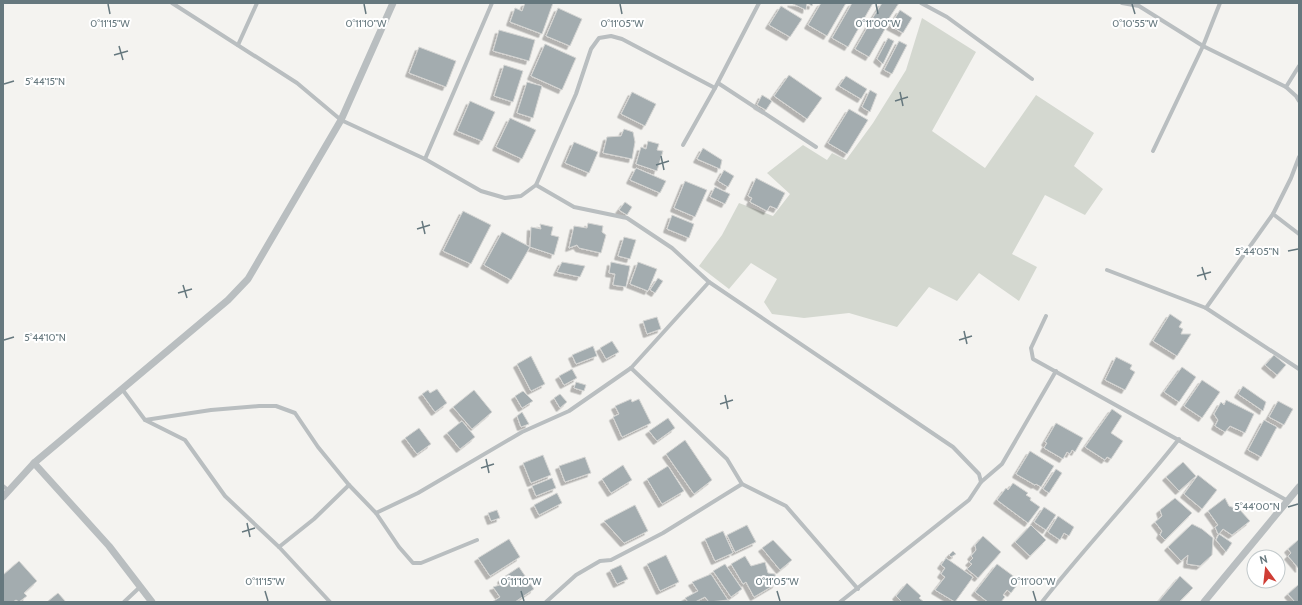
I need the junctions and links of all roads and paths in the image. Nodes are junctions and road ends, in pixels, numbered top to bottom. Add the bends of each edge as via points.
1 (172, 3) edge
2 (257, 3) edge
3 (394, 3) edge
4 (492, 3) edge
5 (759, 3) edge
6 (922, 3) edge
7 (1122, 3) edge
8 (1220, 3) edge
9 (238, 44) junction
10 (1203, 46) junction
11 (1299, 66) edge
12 (1032, 79) dead end
13 (718, 83) junction
14 (1286, 87) junction
15 (715, 88) junction
16 (1299, 101) edge
17 (341, 120) junction
18 (683, 145) dead end
19 (816, 147) dead end
20 (1153, 152) dead end
21 (1299, 157) edge
22 (425, 159) junction
23 (536, 185) junction
24 (1273, 214) junction
25 (1299, 234) edge
26 (1107, 270) dead end
27 (709, 282) junction
28 (1206, 308) junction
29 (1046, 316) dead end
30 (631, 368) junction
31 (1299, 369) edge
32 (1056, 372) junction
33 (122, 389) junction
34 (145, 420) junction
35 (1179, 439) junction
36 (34, 463) junction
37 (980, 482) junction
38 (742, 484) junction
39 (348, 485) junction
40 (1299, 487) edge
41 (6, 488) edge
42 (3, 497) edge
43 (1288, 501) junction
44 (376, 513) junction
45 (478, 540) dead end
46 (279, 547) junction
47 (140, 587) junction
48 (858, 589) junction
49 (124, 602) edge
50 (152, 602) edge
51 (330, 602) edge
52 (546, 602) edge
53 (840, 602) edge
54 (1042, 602) edge
55 (1204, 602) edge

1 - 9 street
2 - 9 street
3 - 17 street
4 - 22 street
5 - 13 street
6 - 12 street via 947,17
7 - 10 street via 1139,6
8 - 10 street
9 - 17 street via 297,83
10 - 14 street
10 - 20 street
11 - 14 street
13 - 15 street
13 - 19 street
14 - 16 street
15 - 18 street
15 - 23 street via 622,39 611,36 599,38 591,49 576,94
17 - 22 street
17 - 33 street via 248,279 228,300
21 - 24 street
22 - 23 street via 481,191 504,198 521,196
23 - 27 street via 574,207 627,218 672,248
24 - 25 street
24 - 28 street
26 - 28 street
27 - 30 street
27 - 37 street via 953,447 979,474
28 - 31 street
29 - 32 street via 1031,348 1033,359
30 - 38 street via 727,459
30 - 44 street via 569,410 522,432 418,493
32 - 35 street
32 - 37 street via 1002,464
33 - 34 street
33 - 36 street
34 - 39 street via 211,410 276,406 295,414
34 - 46 street via 185,440 225,496
35 - 43 street
35 - 54 street via 1148,479
36 - 41 street
36 - 47 street via 109,546
37 - 48 street via 969,500
38 - 48 street via 786,506
38 - 52 street via 663,533 611,560 600,561 576,575
39 - 44 street
39 - 46 street via 314,519
40 - 43 street
41 - 42 street
43 - 55 street
44 - 45 street via 413,564
46 - 51 street
47 - 49 street
47 - 50 street
48 - 53 street

